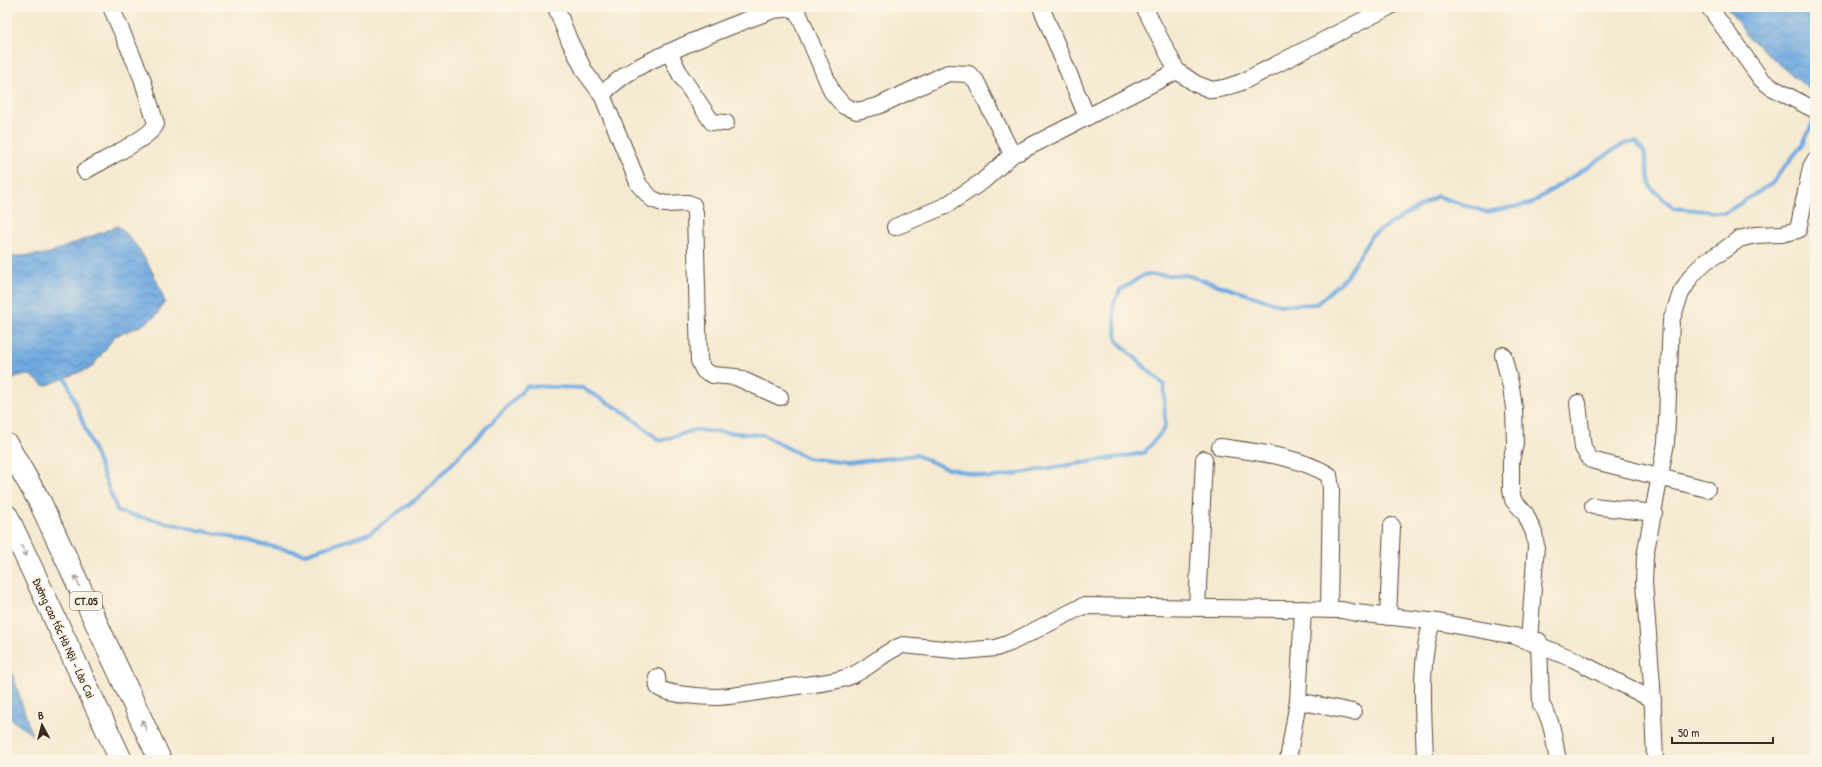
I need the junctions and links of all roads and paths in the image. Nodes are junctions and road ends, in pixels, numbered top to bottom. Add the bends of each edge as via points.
1 (111, 7) edge
2 (556, 7) edge
3 (1041, 7) edge
4 (1144, 7) edge
5 (1389, 7) edge
6 (1709, 7) edge
7 (669, 52) junction
8 (1177, 72) junction
9 (602, 95) junction
10 (1815, 110) edge
11 (1088, 117) junction
12 (726, 123) dead end
13 (1014, 153) junction
14 (1815, 160) edge
15 (85, 170) dead end
16 (895, 228) dead end
17 (1503, 355) dead end
18 (780, 397) dead end
19 (1578, 403) dead end
20 (7, 445) edge
21 (1220, 447) dead end
22 (1204, 459) dead end
23 (1660, 477) junction
24 (1707, 489) dead end
25 (1592, 506) dead end
26 (1654, 513) junction
27 (7, 516) edge
28 (1392, 526) dead end
29 (1197, 608) junction
30 (1302, 609) junction
31 (1329, 610) junction
32 (1388, 617) junction
33 (1432, 623) junction
34 (1536, 642) junction
35 (657, 677) dead end
36 (1653, 700) junction
37 (1298, 701) junction
38 (1353, 712) dead end
39 (121, 760) edge
40 (160, 760) edge
41 (1288, 760) edge
42 (1425, 760) edge
43 (1558, 760) edge
44 (1655, 760) edge

1 - 15 street via 142,78 156,124 143,138
2 - 9 street via 585,72
3 - 11 street
4 - 8 street
5 - 8 street via 1242,82 1224,88 1212,90
6 - 10 street via 1761,79 1771,88
7 - 9 street via 638,66 614,82
7 - 12 street via 681,76 712,122
7 - 13 street via 773,10 794,8 832,92 844,106 857,111 878,106 948,73 969,74 976,81 1009,148
8 - 11 street
9 - 18 street via 639,185 652,199 665,204 693,205 701,367 712,375 736,377
11 - 13 street
13 - 16 street via 983,181 945,206
14 - 23 street via 1811,167 1798,230 1739,239 1706,261 1692,275 1681,293 1671,320 1666,444
17 - 34 street via 1514,408 1515,444 1511,461 1511,490 1513,500 1525,513 1534,533 1536,546
19 - 23 street via 1583,448 1591,460
40 -> 20 highway, CT.05 via 40,502
21 - 31 street via 1256,452 1301,463 1318,468 1329,475
22 - 29 street
23 - 24 street
23 - 26 street
25 - 26 street
26 - 36 street via 1645,556 1644,582
27 -> 39 highway, Đường cao tốc Hà Nội - Lào Cai / CT.05
28 - 32 street
29 - 30 street
29 - 35 street via 1083,606 1010,644 996,648 964,651 903,645 847,678 732,695 694,696 664,691 658,687
30 - 31 street
30 - 37 street
31 - 32 street
32 - 33 street
33 - 34 street via 1515,636
33 - 42 street via 1425,642
34 - 36 street
34 - 43 street via 1541,705 1551,727
36 - 44 street
37 - 38 street
37 - 41 street

